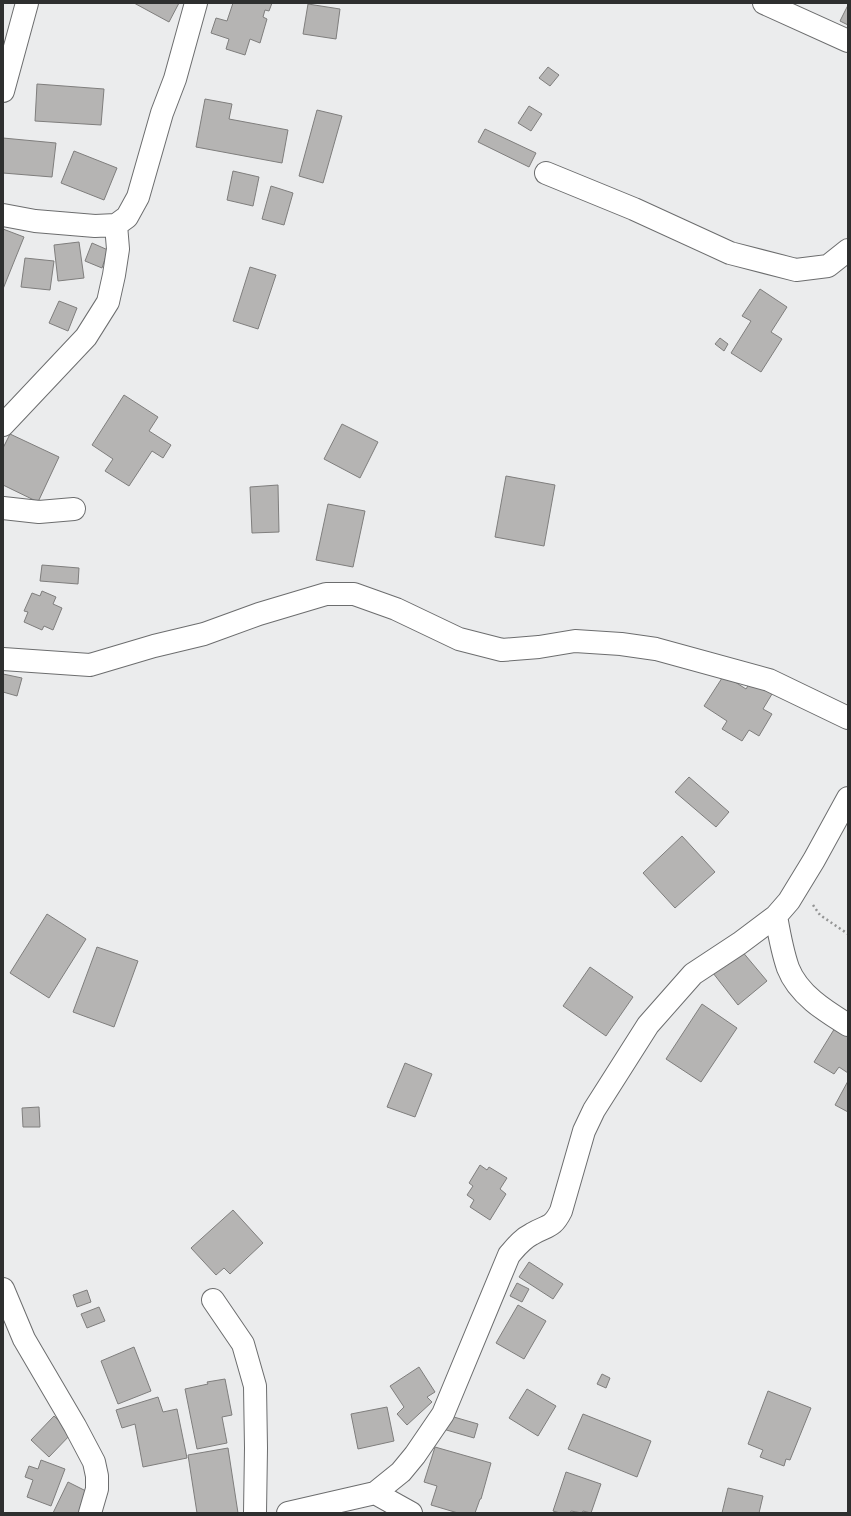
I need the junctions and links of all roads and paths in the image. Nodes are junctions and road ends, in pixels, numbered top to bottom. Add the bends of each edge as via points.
1 (27, 3) edge
2 (196, 3) edge
3 (764, 3) edge
4 (848, 41) edge
5 (3, 91) edge
6 (546, 173) dead end
7 (3, 215) edge
8 (116, 225) junction
9 (848, 250) edge
10 (3, 425) edge
11 (3, 508) edge
12 (74, 509) dead end
13 (3, 659) edge
14 (848, 718) edge
15 (848, 798) edge
16 (805, 875) junction
17 (776, 916) junction
18 (848, 934) edge
19 (848, 1025) edge
20 (3, 1289) edge
21 (213, 1300) dead end
22 (375, 1493) junction
23 (90, 1513) edge
24 (255, 1513) edge
25 (288, 1513) edge
26 (411, 1513) edge

1 - 5 street
2 - 8 street via 138,197 126,217
3 - 4 street
6 - 9 street via 730,252 796,270 828,266
7 - 8 street via 42,222
8 - 10 street via 118,250 108,302 86,337
11 - 12 street via 40,512
13 - 14 street via 90,665 204,634 326,594 354,594 396,609 459,639 502,650 575,641 656,649 769,680
15 - 16 street
16 - 17 street
16 - 18 path via 812,903 820,915
17 - 19 street via 788,969 797,983 823,1009
17 - 22 street via 693,974 648,1025 594,1110 584,1132 556,1220 547,1228 533,1233 520,1242 509,1255 443,1414 401,1472
20 - 23 street via 24,1338 94,1462 97,1489
21 - 24 street via 243,1344 255,1386
22 - 25 street
22 - 26 street

